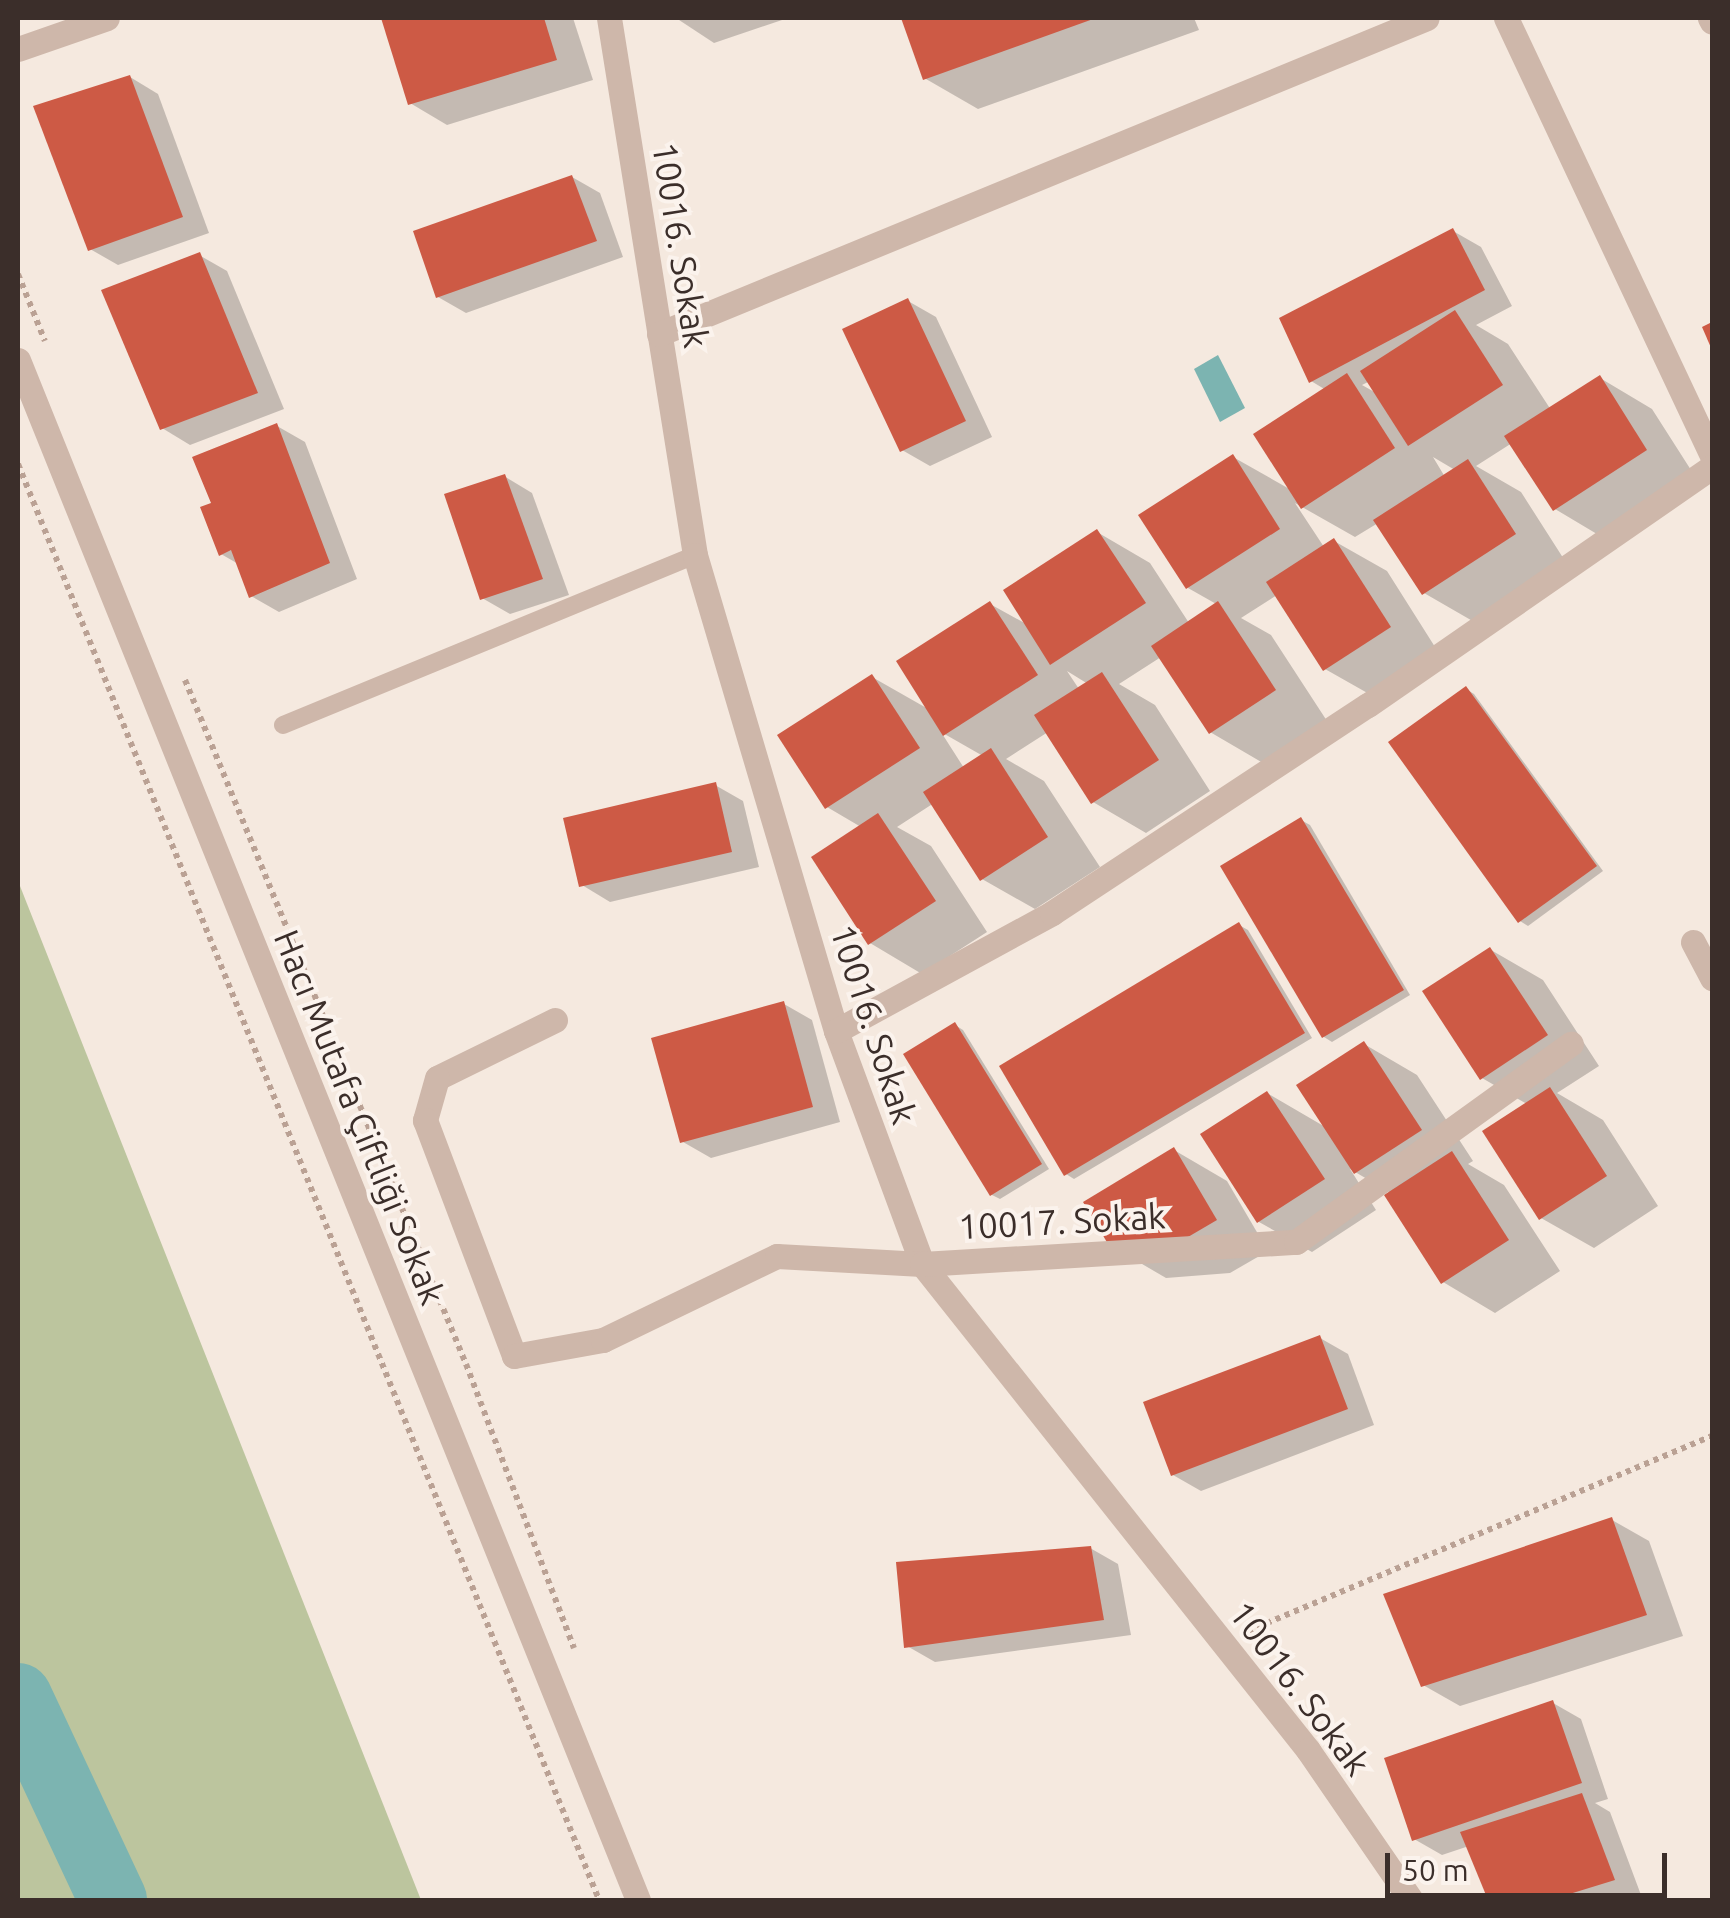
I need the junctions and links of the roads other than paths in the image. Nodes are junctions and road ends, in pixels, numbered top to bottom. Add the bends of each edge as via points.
1 (107, 18) edge
2 (609, 18) edge
3 (1427, 18) edge
4 (1506, 18) edge
5 (18, 49) edge
6 (659, 334) junction
7 (18, 360) edge
8 (1712, 455) edge
9 (1712, 467) edge
10 (695, 555) junction
11 (282, 725) dead end
12 (1693, 942) dead end
13 (1712, 978) edge
14 (555, 1020) dead end
15 (836, 1032) junction
16 (1572, 1044) dead end
17 (922, 1264) junction
18 (638, 1900) edge
19 (1412, 1900) edge

1 - 5 street
2 - 6 street, 10016. Sokak
3 - 6 street
4 - 8 street
6 - 10 street, 10016. Sokak
7 - 18 street, Hacı Mutafa Çiftliği Sokak
9 - 15 street via 1368,706 1052,913
10 - 11 lane
10 - 15 street, 10016. Sokak
12 - 13 street
14 - 17 street, 10017. Sokak via 437,1078 425,1120 514,1356 603,1340 777,1256
15 - 17 street, 10016. Sokak
16 - 17 street, 10017. Sokak via 1296,1242
17 - 19 street, 10016. Sokak via 1308,1750

